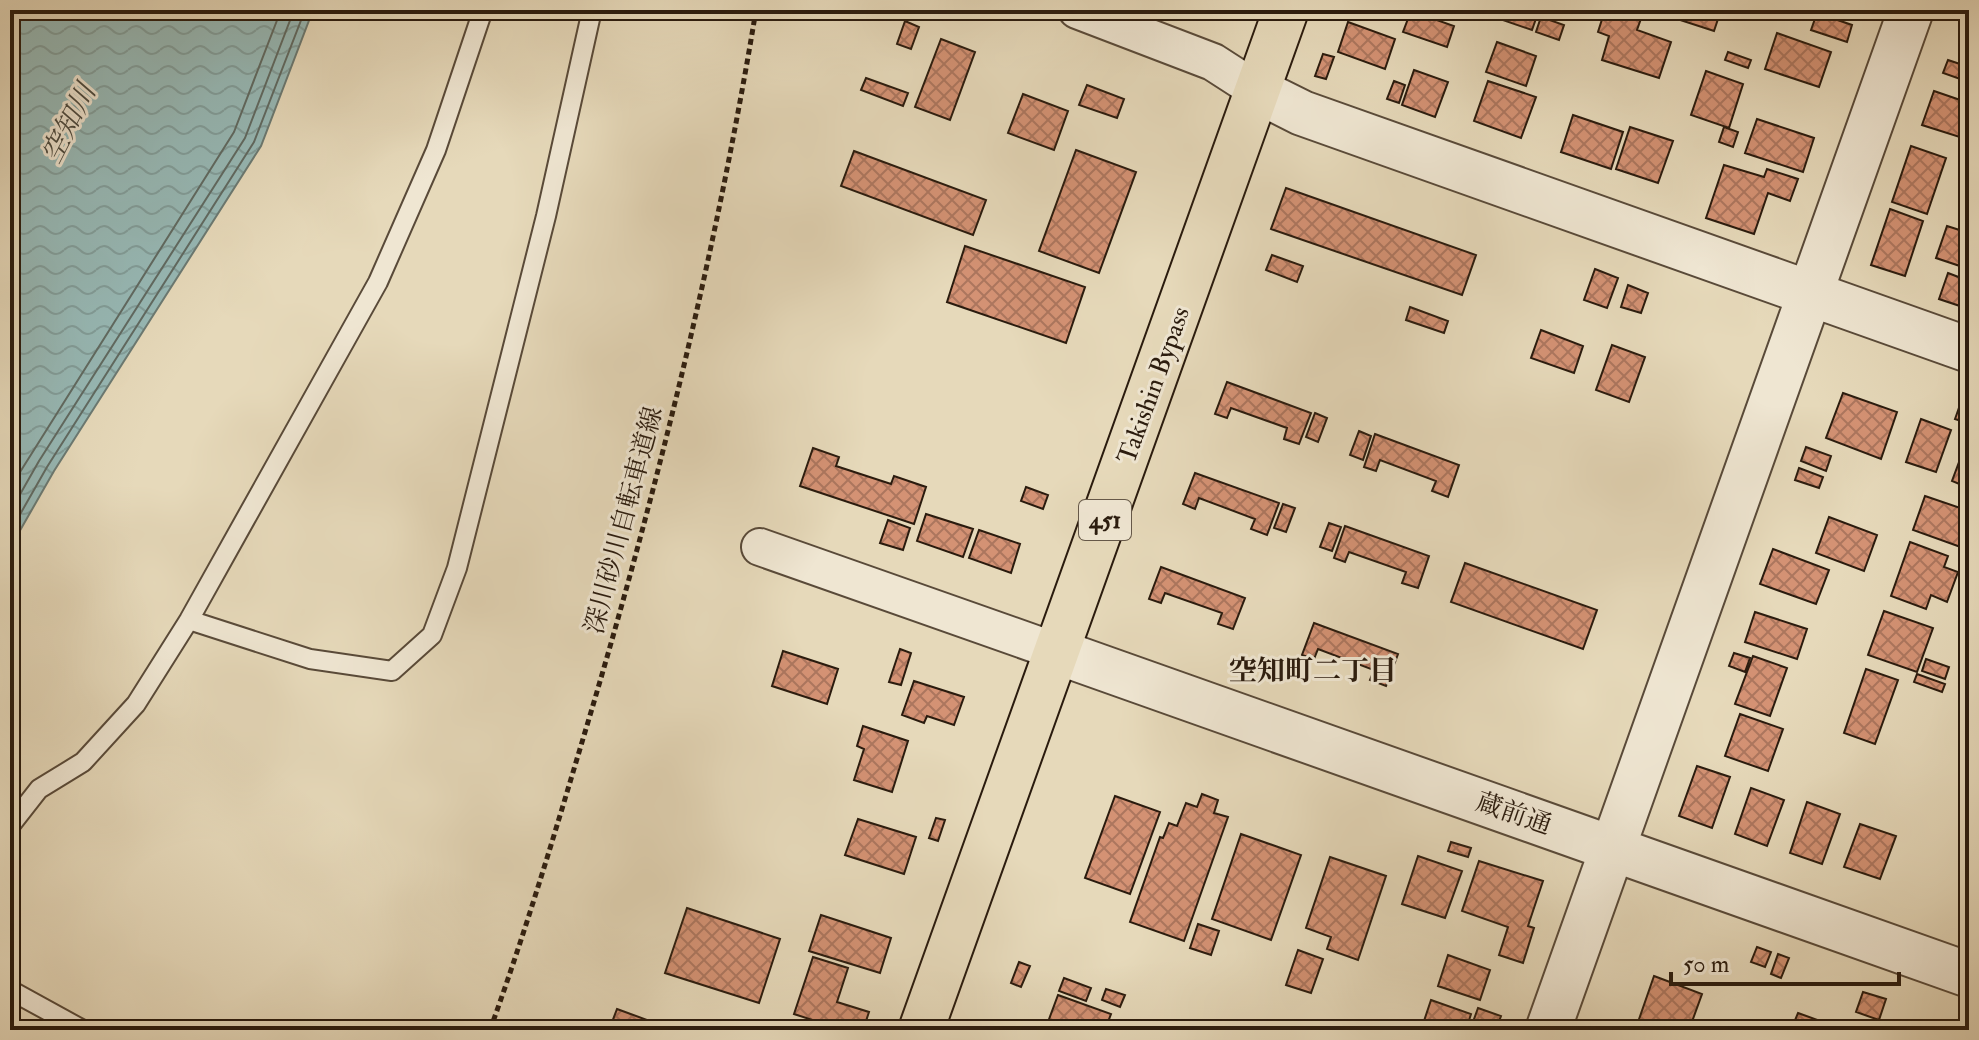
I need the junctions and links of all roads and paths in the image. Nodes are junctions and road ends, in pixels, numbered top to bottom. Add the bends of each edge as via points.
1 (483, 10) edge
2 (592, 10) edge
3 (756, 10) edge
4 (1077, 10) edge
5 (1286, 10) edge
6 (1911, 10) edge
7 (1258, 91) junction
8 (1809, 294) junction
9 (1969, 350) edge
10 (760, 547) dead end
11 (189, 620) junction
12 (1058, 652) junction
13 (10, 826) edge
14 (1613, 848) junction
15 (1969, 975) edge
16 (10, 990) edge
17 (83, 1030) edge
18 (490, 1030) edge
19 (921, 1030) edge
20 (1548, 1030) edge

1 - 11 lane via 436,150 378,282
2 - 11 lane via 461,552 432,635 392,671 310,659
3 - 18 path, 深川砂川自転車道線 via 733,143 634,567 529,920
4 - 7 street via 1213,62
5 - 7 highway, Takishin Bypass / 451
6 - 8 street
7 - 8 street via 1302,113
7 - 12 highway, Takishin Bypass / 451
8 - 9 street
8 - 14 street
10 - 12 street
11 - 13 lane via 136,704 83,762 39,789
12 - 14 street, 蔵前通
12 - 19 highway, Takishin Bypass / 451
14 - 15 street, 蔵前通
14 - 20 street
16 - 17 lane

